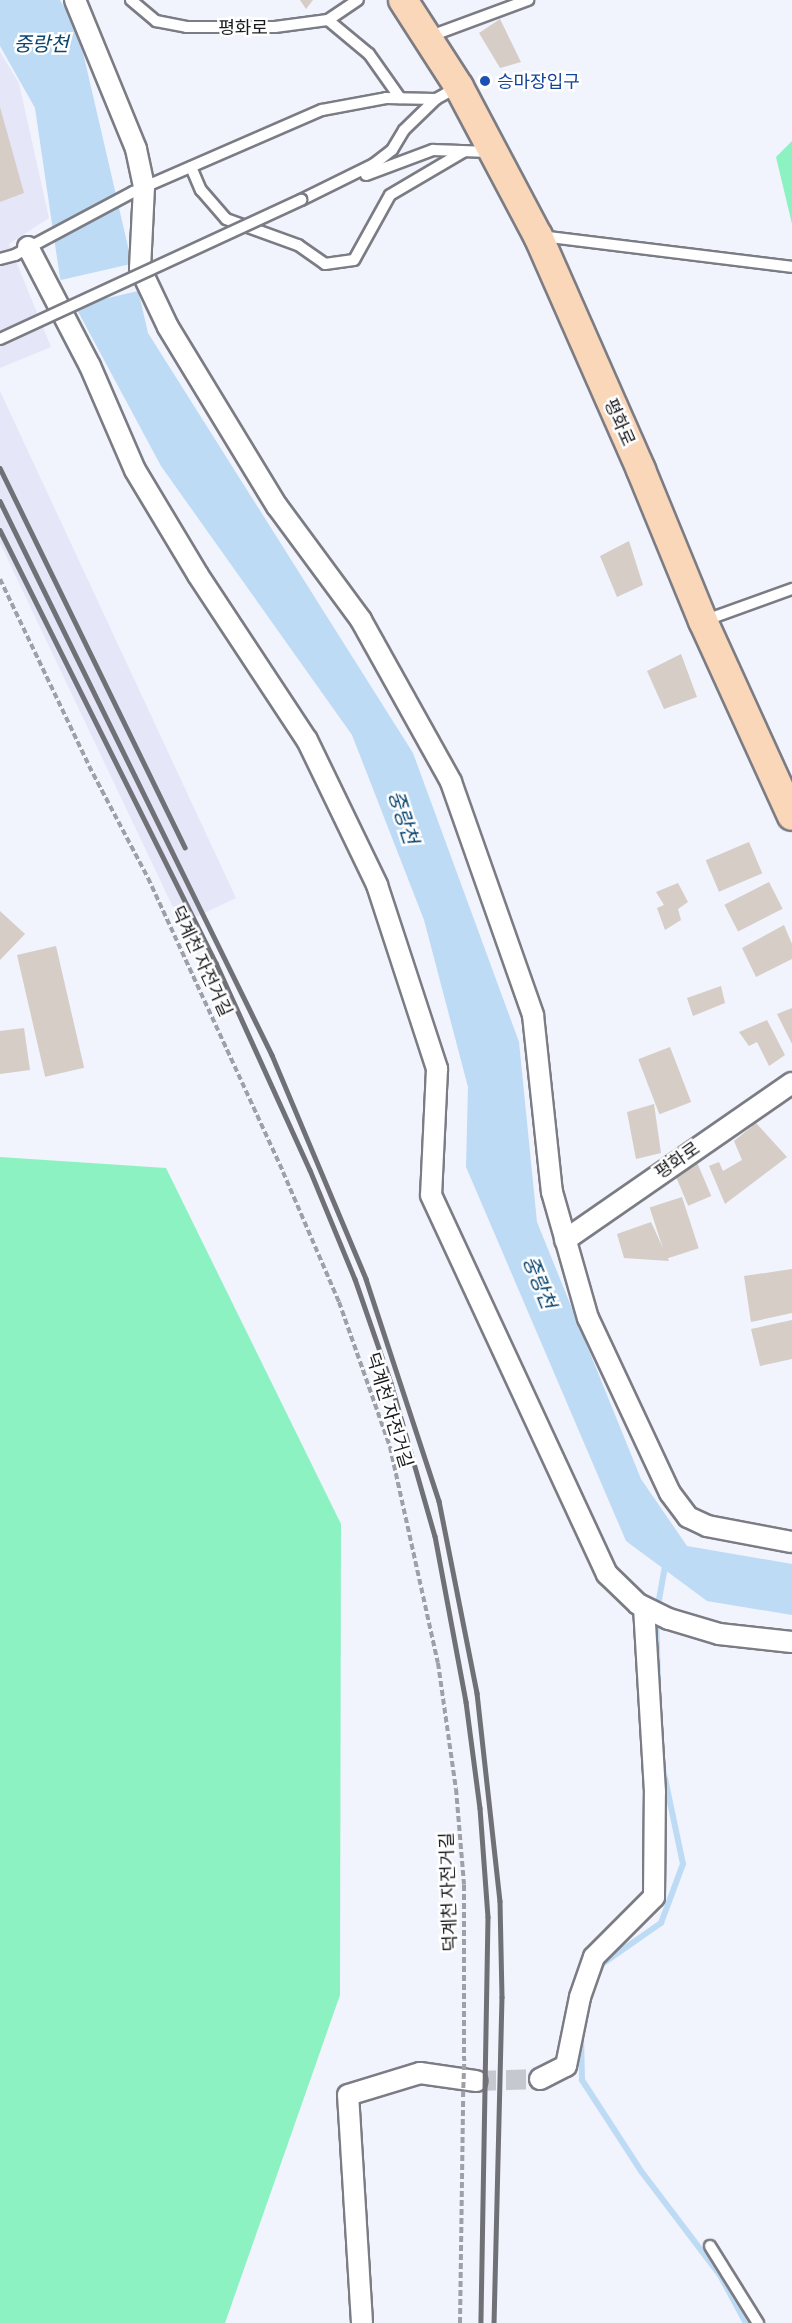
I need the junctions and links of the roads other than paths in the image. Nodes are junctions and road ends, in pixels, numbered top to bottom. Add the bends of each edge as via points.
1 (75, 0) edge
2 (131, 0) edge
3 (358, 0) edge
4 (403, 0) edge
5 (528, 0) edge
6 (328, 20) junction
7 (428, 37) junction
8 (447, 93) junction
9 (400, 98) junction
10 (463, 152) junction
11 (492, 152) junction
12 (191, 167) junction
13 (345, 180) junction
14 (138, 189) junction
15 (538, 236) junction
16 (33, 245) junction
17 (0, 258) edge
18 (792, 267) edge
19 (0, 339) edge
20 (792, 588) edge
21 (703, 621) junction
22 (792, 816) edge
23 (792, 1083) edge
24 (565, 1240) junction
25 (792, 1542) edge
26 (655, 1612) junction
27 (792, 1642) edge
28 (540, 2079) tunnel mouth
29 (476, 2081) tunnel mouth
30 (710, 2246) dead end
31 (362, 2323) edge
32 (758, 2323) edge

1 - 14 street via 135,149
2 - 6 lane, 평화로 via 156,21 186,27 274,27
3 - 6 lane, 평화로
4 - 7 main road, 평화로
5 - 7 lane
6 - 9 lane via 369,54
7 - 8 main road, 평화로
8 - 9 lane
8 - 11 main road, 평화로
8 - 13 lane via 404,130 392,150
9 - 12 lane via 322,110
10 - 11 lane
10 - 12 lane via 390,195 354,260 325,264 298,245 226,219 201,190
10 - 13 lane via 433,150
11 - 15 main road, 평화로
12 - 14 lane
13 - 19 lane, bridge
14 - 16 lane
14 - 24 street via 140,268 168,327 277,506 361,620 451,782 533,1015 544,1144
15 - 18 lane
15 - 21 main road, 평화로
16 - 17 lane
16 - 26 street via 135,471 307,740 346,816 377,885 437,1069 431,1195 607,1574
20 - 21 lane
21 - 22 main road, 평화로
23 - 24 street, 평화로
24 - 25 street via 588,1318 670,1492 688,1517 707,1526
26 - 27 street via 718,1634
26 - 28 street via 654,1897 594,1957 580,1998 566,2066
29 - 31 street via 420,2073 348,2095
30 - 32 lane

